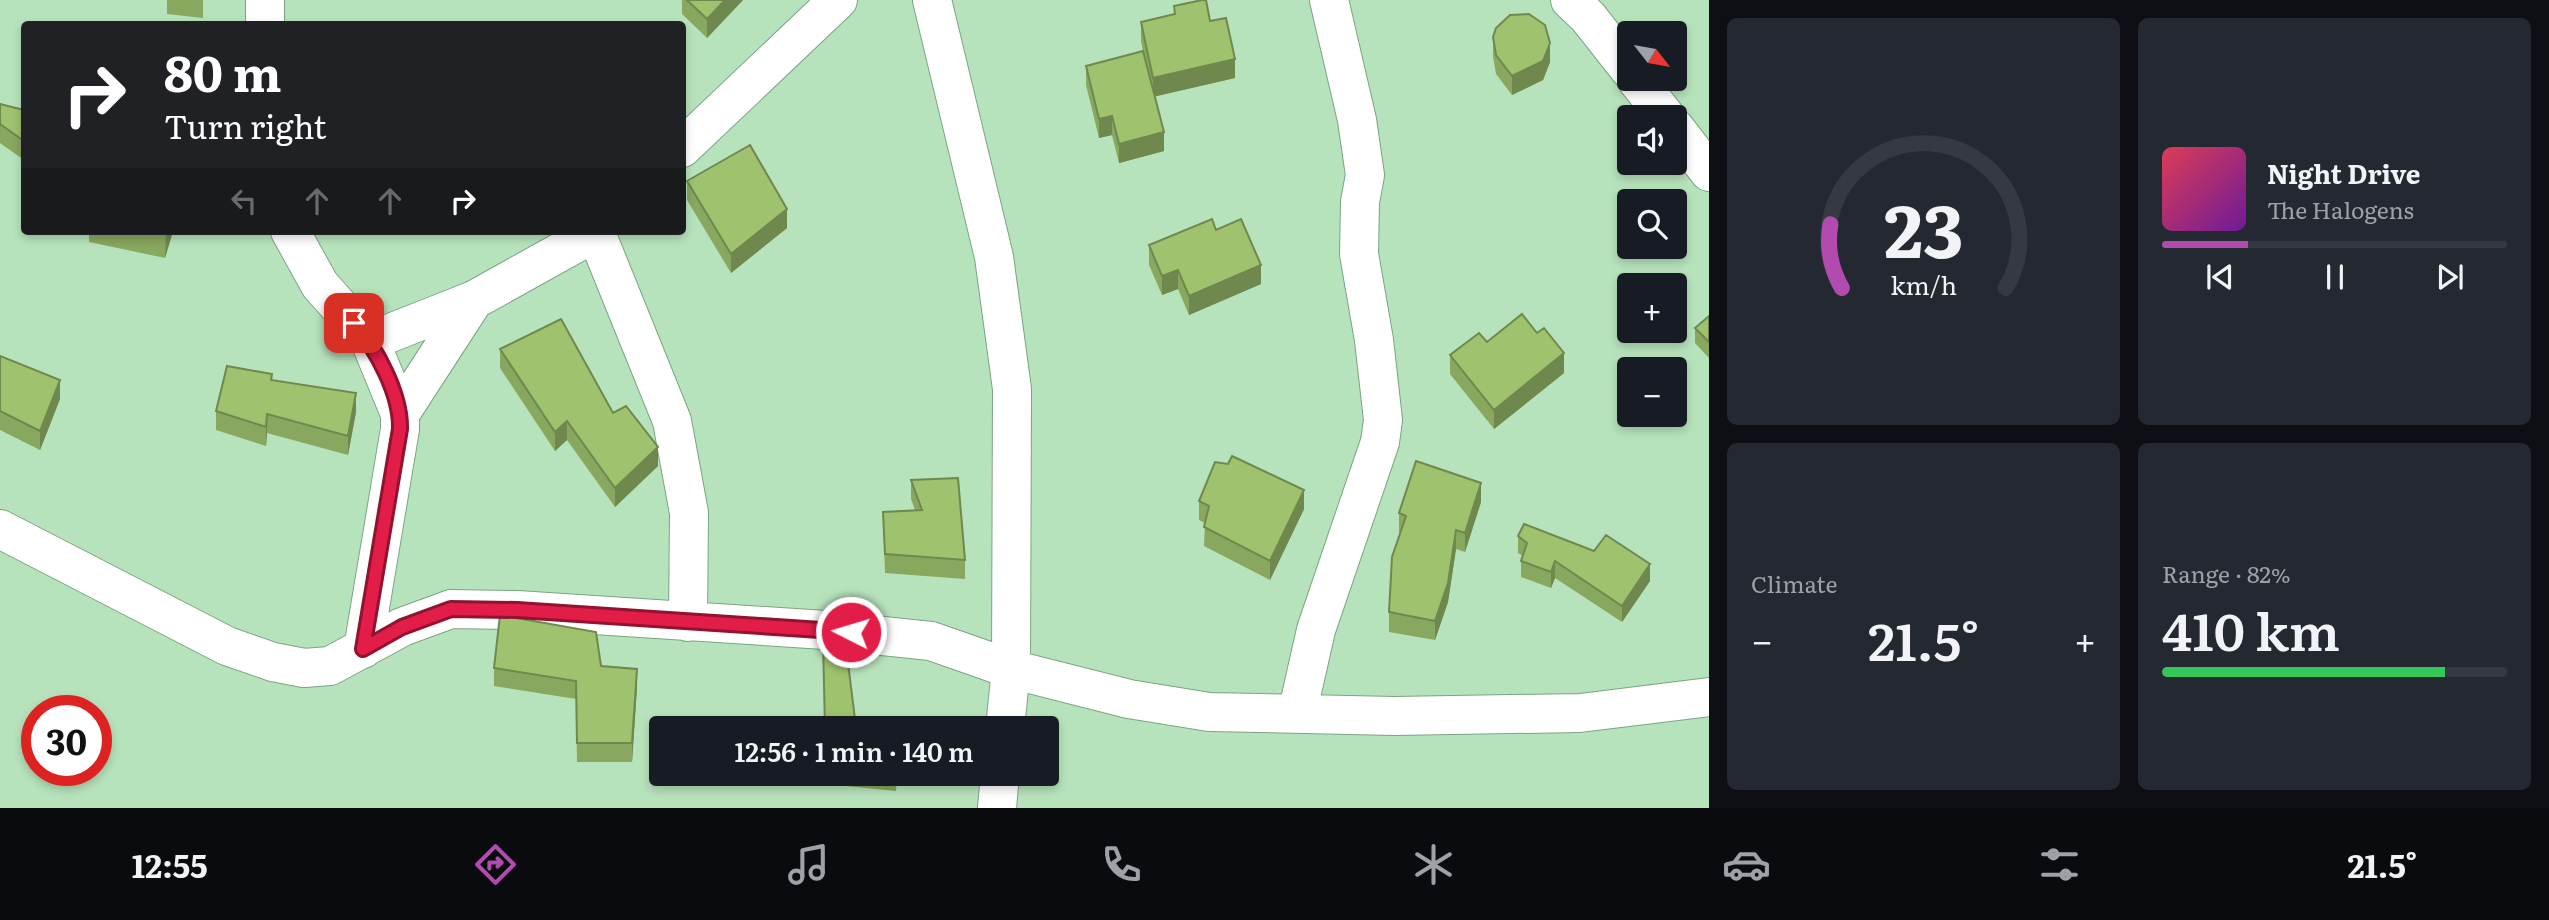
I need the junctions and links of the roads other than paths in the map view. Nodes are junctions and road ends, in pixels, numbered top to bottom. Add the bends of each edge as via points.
1 (265, 0) edge
2 (838, 0) edge
3 (932, 0) edge
4 (1329, 0) edge
5 (1570, 0) edge
6 (265, 21) edge
7 (1617, 54) edge
8 (1646, 91) edge
9 (1657, 105) edge
10 (686, 144) edge
11 (1687, 144) edge
12 (1709, 172) edge
13 (292, 235) edge
14 (592, 235) edge
15 (598, 235) edge
16 (474, 300) junction
17 (370, 341) junction
18 (400, 414) junction
19 (0, 529) edge
20 (688, 622) junction
21 (363, 649) junction
22 (1011, 669) junction
23 (1709, 698) edge
24 (1297, 714) junction
25 (1006, 716) edge
26 (999, 786) edge
27 (997, 808) edge

1 - 6 street
2 - 10 street
3 - 22 street via 994,257 1012,389
4 - 24 street via 1365,176 1359,254 1383,420 1380,442 1316,630
5 - 7 street
8 - 9 street
11 - 12 street
13 - 17 street via 320,285
14 - 16 street
15 - 20 street via 672,421 689,513
16 - 17 street
16 - 18 street
17 - 18 street
18 - 21 street
19 - 21 street via 227,646 272,662 304,668 330,666
20 - 21 street via 451,609 402,627
20 - 22 street via 931,641
22 - 24 street via 1143,702 1209,712
22 - 25 street
23 - 24 street via 1580,713
26 - 27 street

